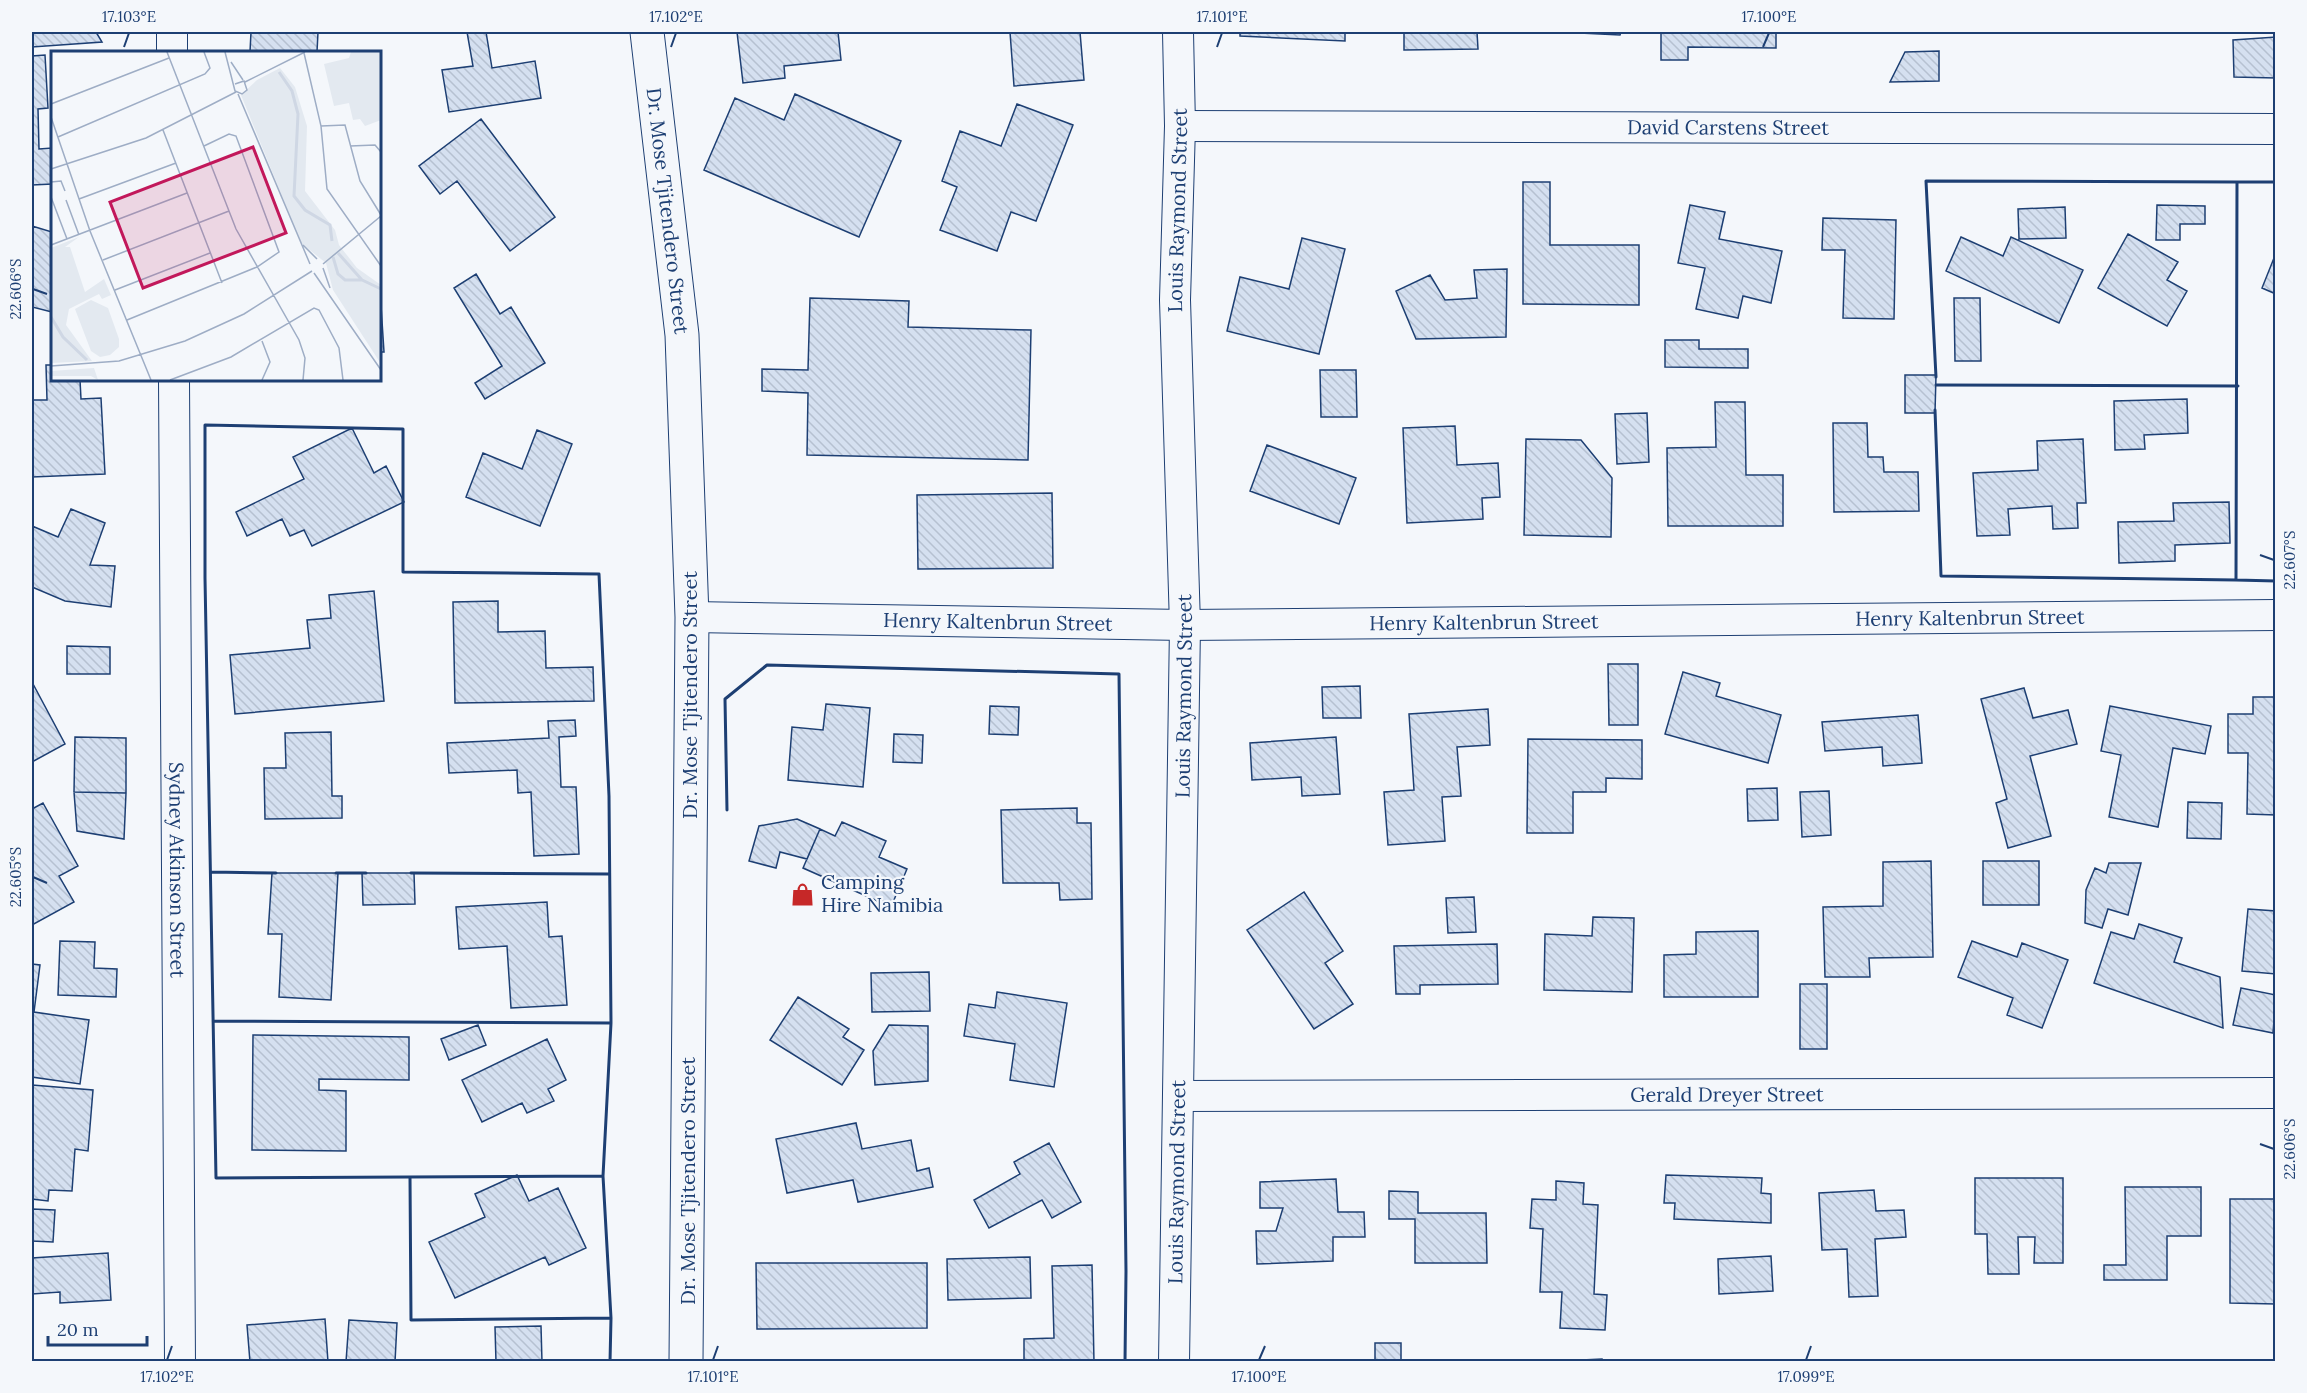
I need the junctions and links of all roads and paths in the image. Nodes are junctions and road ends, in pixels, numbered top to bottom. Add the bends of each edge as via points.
1 (172, 32) edge
2 (647, 32) edge
3 (1178, 32) edge
4 (172, 51) edge
5 (1179, 126) junction
6 (2276, 129) edge
7 (174, 381) edge
8 (2276, 615) edge
9 (692, 617) junction
10 (1185, 625) junction
11 (2276, 1093) edge
12 (1178, 1095) junction
13 (180, 1362) edge
14 (686, 1362) edge
15 (1174, 1362) edge

1 - 4 street
2 - 9 street, Dr. Mose Tjitendero Street via 682,335
3 - 5 street, Louis Raymond Street
5 - 6 street, David Carstens Street
5 - 10 street, Louis Raymond Street via 1175,300
7 - 13 street, Sydney Atkinson Street
8 - 10 street, Henry Kaltenbrun Street
9 - 10 street, Henry Kaltenbrun Street
9 - 14 street, Dr. Mose Tjitendero Street
10 - 12 street, Louis Raymond Street
11 - 12 street, Gerald Dreyer Street
12 - 15 street, Louis Raymond Street

